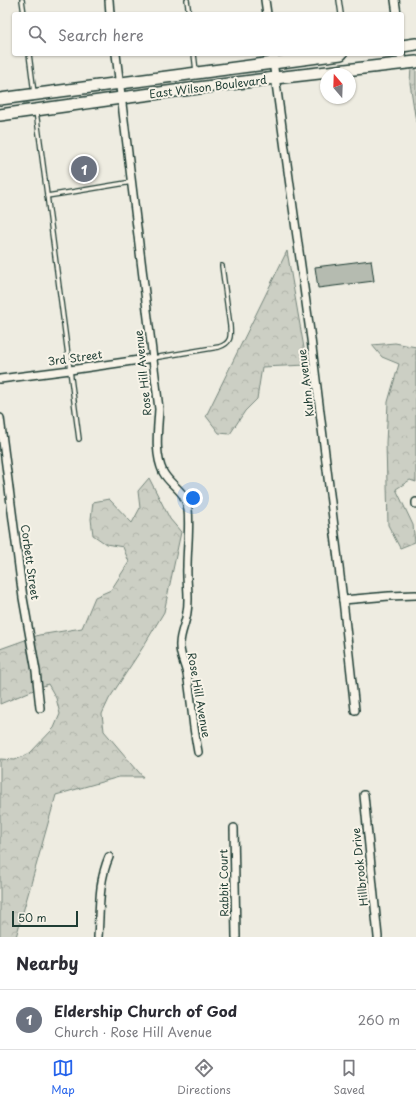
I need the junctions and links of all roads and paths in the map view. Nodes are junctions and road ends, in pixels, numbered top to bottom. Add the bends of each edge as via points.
1 (22, 0) edge
2 (109, 0) edge
3 (187, 0) edge
4 (265, 0) edge
5 (339, 0) edge
6 (395, 0) edge
7 (24, 12) edge
8 (110, 12) edge
9 (189, 12) edge
10 (267, 12) edge
11 (341, 12) edge
12 (397, 12) edge
13 (416, 44) edge
14 (404, 46) edge
15 (29, 56) edge
16 (116, 56) edge
17 (194, 56) edge
18 (314, 56) edge
19 (273, 59) edge
20 (402, 59) edge
21 (416, 62) edge
22 (196, 73) junction
23 (276, 78) junction
24 (120, 83) junction
25 (34, 94) junction
26 (121, 98) junction
27 (0, 99) edge
28 (36, 110) junction
29 (0, 115) edge
30 (132, 182) junction
31 (47, 196) junction
32 (222, 266) dead end
33 (153, 358) junction
34 (70, 370) junction
35 (0, 379) edge
36 (0, 418) edge
37 (78, 439) dead end
38 (416, 595) edge
39 (343, 600) junction
40 (40, 708) dead end
41 (355, 710) dead end
42 (198, 752) dead end
43 (364, 795) dead end
44 (234, 828) dead end
45 (109, 857) dead end
46 (98, 937) edge
47 (236, 937) edge
48 (378, 937) edge

1 - 7 lane
2 - 8 street
3 - 9 lane
4 - 10 street
5 - 11 lane
6 - 12 street
13 - 14 main road
15 - 25 lane
16 - 24 street, Rose Hill Avenue
17 - 22 lane
18 - 19 main road, East Wilson Boulevard
19 - 22 main road, East Wilson Boulevard
19 - 23 street, Kuhn Avenue
20 - 21 main road, East Wilson Boulevard
20 - 23 main road, East Wilson Boulevard
22 - 24 main road, East Wilson Boulevard
23 - 26 main road, East Wilson Boulevard
23 - 39 street, Kuhn Avenue
24 - 25 main road, East Wilson Boulevard
24 - 26 street, Rose Hill Avenue
25 - 27 main road, East Wilson Boulevard
26 - 28 main road, East Wilson Boulevard
26 - 30 street, Rose Hill Avenue
28 - 29 main road, East Wilson Boulevard
28 - 31 lane
30 - 31 lane
30 - 33 street, Rose Hill Avenue
31 - 34 lane
32 - 33 lane via 231,335 229,341 219,347
33 - 34 street, 3rd Street
33 - 42 street, Rose Hill Avenue via 159,409 158,454 164,473 182,492 188,507 188,606 180,645 188,679
34 - 35 street, 3rd Street
34 - 37 lane
36 - 40 street, Corbett Street
38 - 39 street
39 - 41 street, Kuhn Avenue
43 - 48 street, Hillbrook Drive
44 - 47 street, Rabbit Court
45 - 46 street via 101,881

